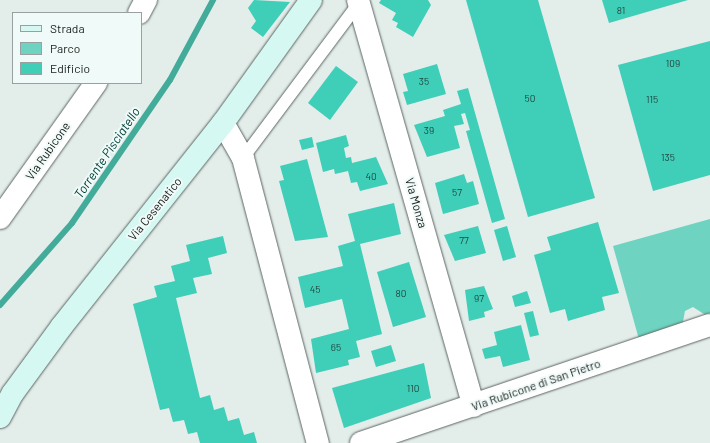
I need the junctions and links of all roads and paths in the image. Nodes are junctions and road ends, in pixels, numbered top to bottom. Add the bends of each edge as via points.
1 (146, 0) edge
2 (310, 0) edge
3 (358, 1) edge
4 (140, 12) edge
5 (95, 84) edge
6 (223, 123) junction
7 (243, 158) junction
8 (0, 218) edge
9 (710, 325) edge
10 (474, 406) junction
11 (0, 417) edge
12 (318, 443) edge
13 (361, 443) edge

1 - 4 street
2 - 6 main road, Via Cesenatico
3 - 7 lane
3 - 10 street, Via Monza
5 - 8 street, Via Rubicone
6 - 7 street
6 - 11 main road, Via Cesenatico via 62,326 13,393
7 - 12 street
9 - 10 street, Via Rubicone di San Pietro
10 - 13 street, Via Rubicone di San Pietro

